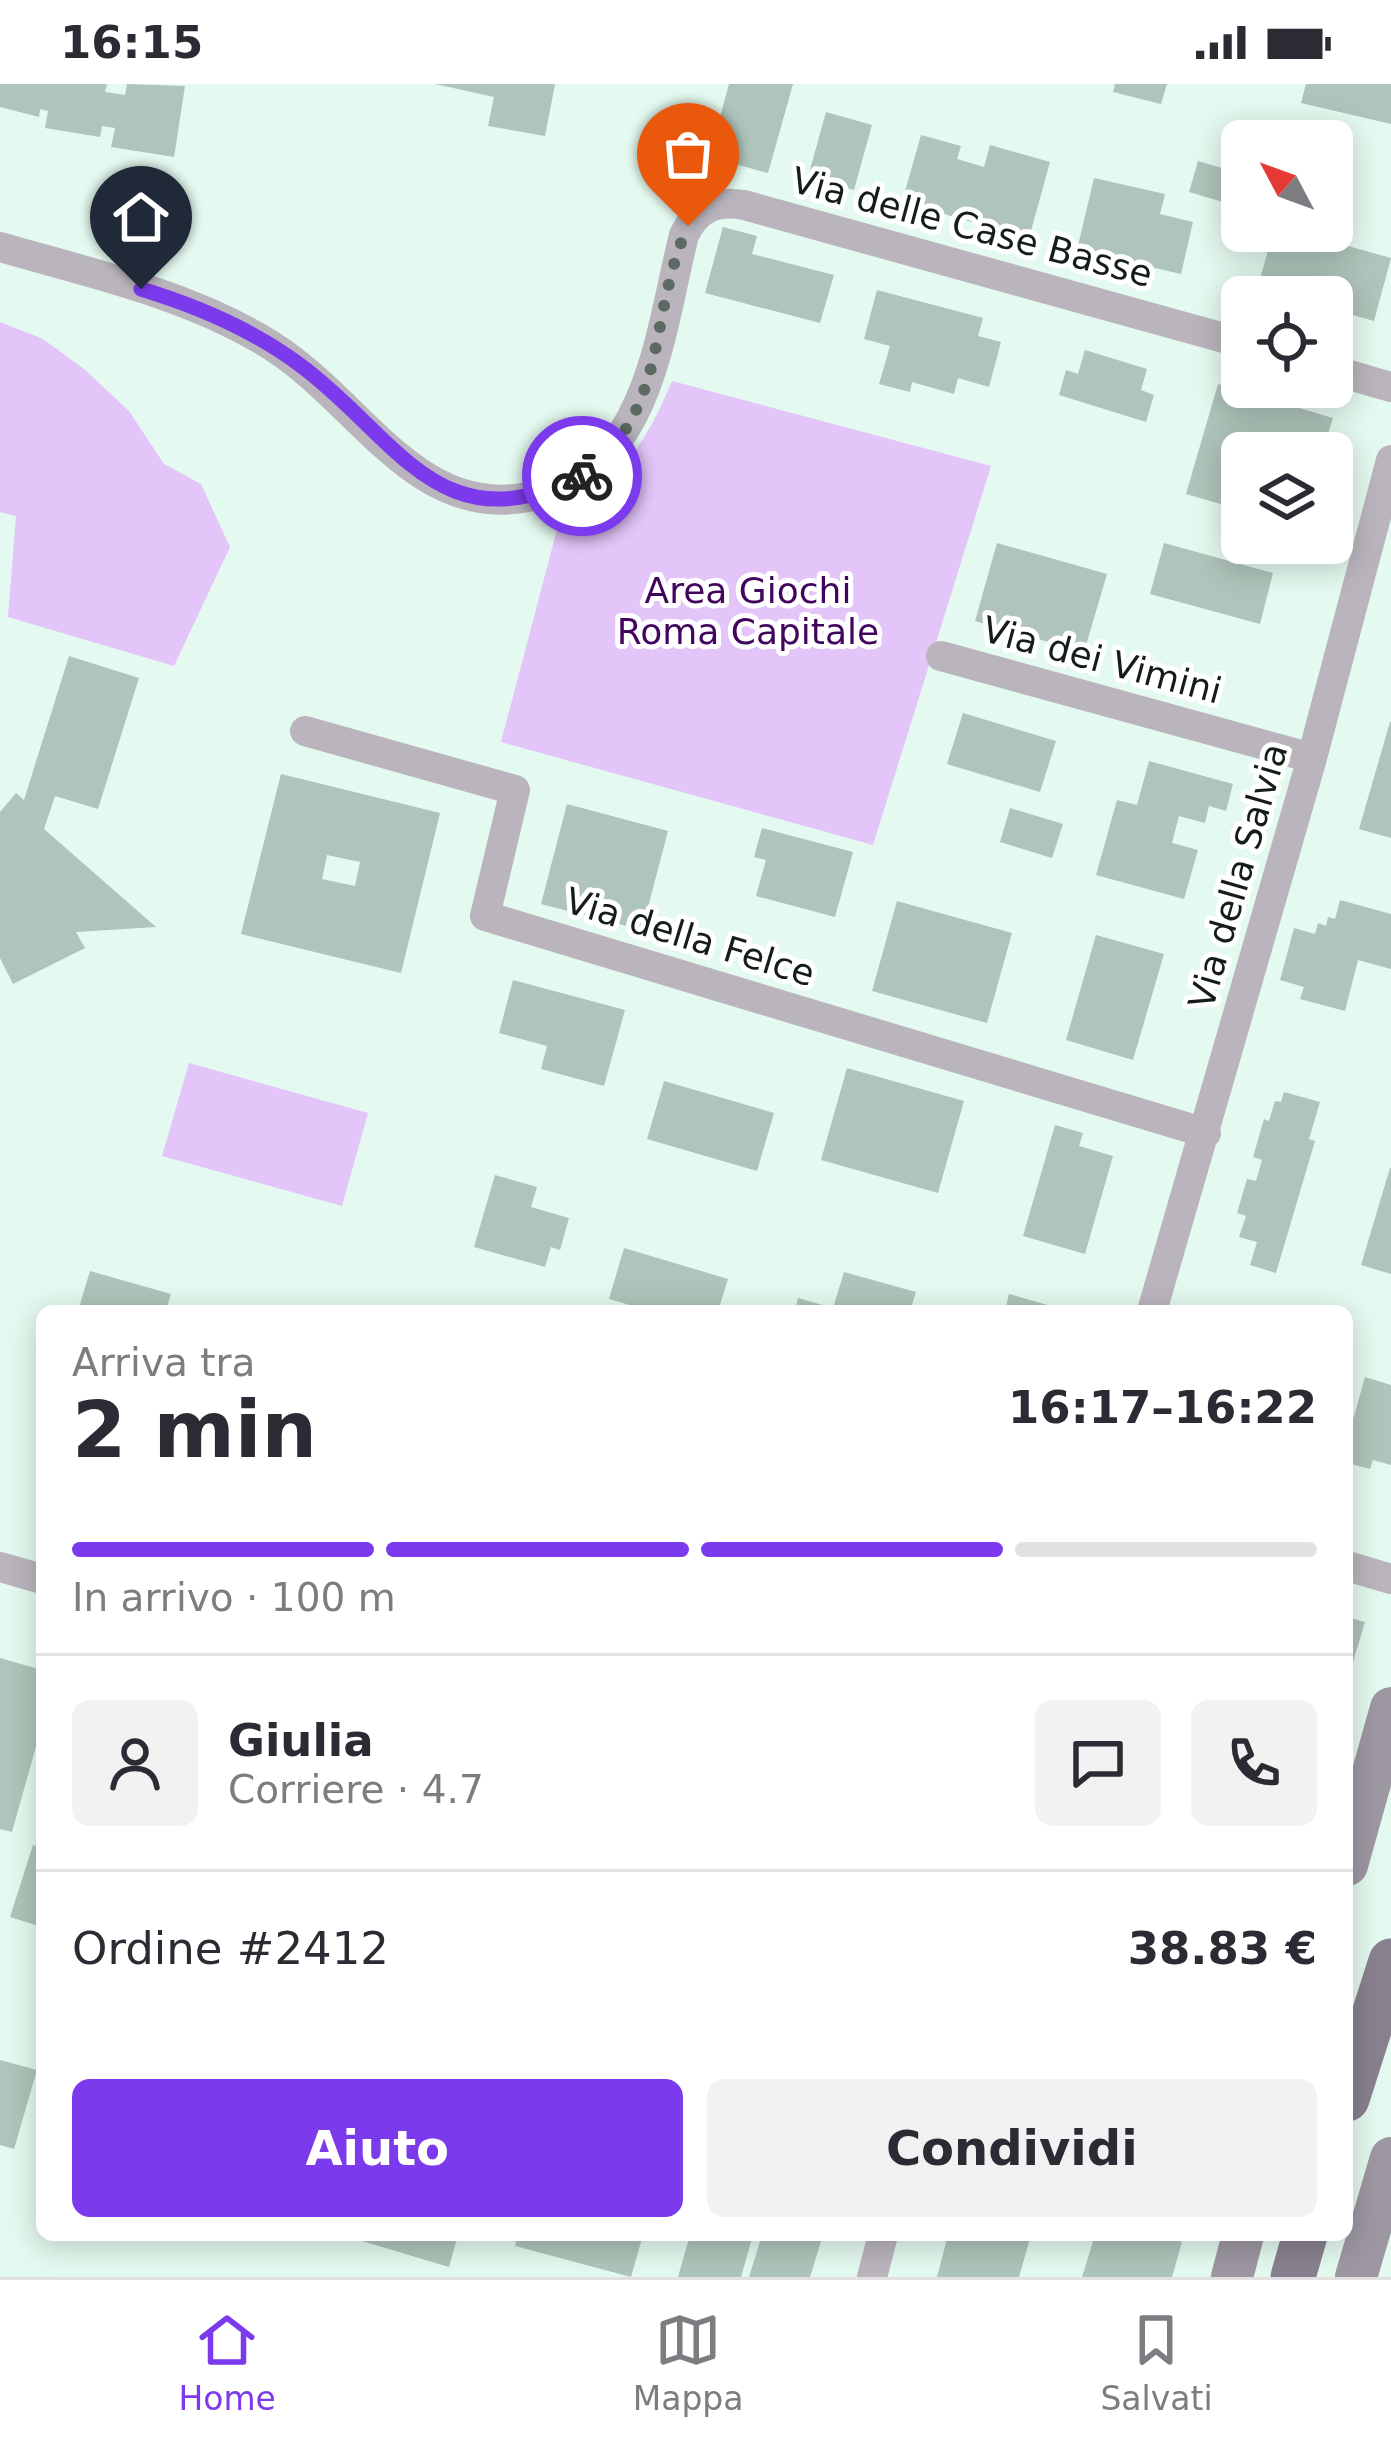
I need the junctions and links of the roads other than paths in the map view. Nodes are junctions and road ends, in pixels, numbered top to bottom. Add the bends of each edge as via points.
1 (0, 247) edge
2 (1221, 338) edge
3 (1353, 376) edge
4 (1391, 387) edge
5 (1391, 460) edge
6 (941, 656) dead end
7 (305, 731) dead end
8 (1312, 758) junction
9 (1206, 1132) junction
10 (1154, 1305) edge
11 (0, 1567) edge
12 (1353, 1568) edge
13 (36, 1577) edge
14 (1391, 1579) edge
15 (1391, 1708) edge
16 (1353, 1844) edge
17 (1391, 1961) edge
18 (1353, 2080) edge
19 (1391, 2158) edge
20 (881, 2241) edge
21 (1242, 2241) edge
22 (1303, 2241) edge
23 (872, 2277) edge
24 (1232, 2277) edge
25 (1293, 2277) edge
26 (1356, 2277) edge

1 - 2 street, Via delle Case Basse via 170,298 256,336 318,380 418,472 496,501 563,486 616,447 642,401 684,235 717,203
3 - 4 street
5 - 8 street, Via della Salvia
6 - 8 street, Via dei Vimini
7 - 9 street, Via della Felce via 515,790 485,916
8 - 9 street, Via della Salvia
9 - 10 street, Via della Salvia
11 - 13 street
12 - 14 street
15 - 16 main road
17 - 18 main road
19 - 26 main road
20 - 23 street
21 - 24 main road
22 - 25 main road

